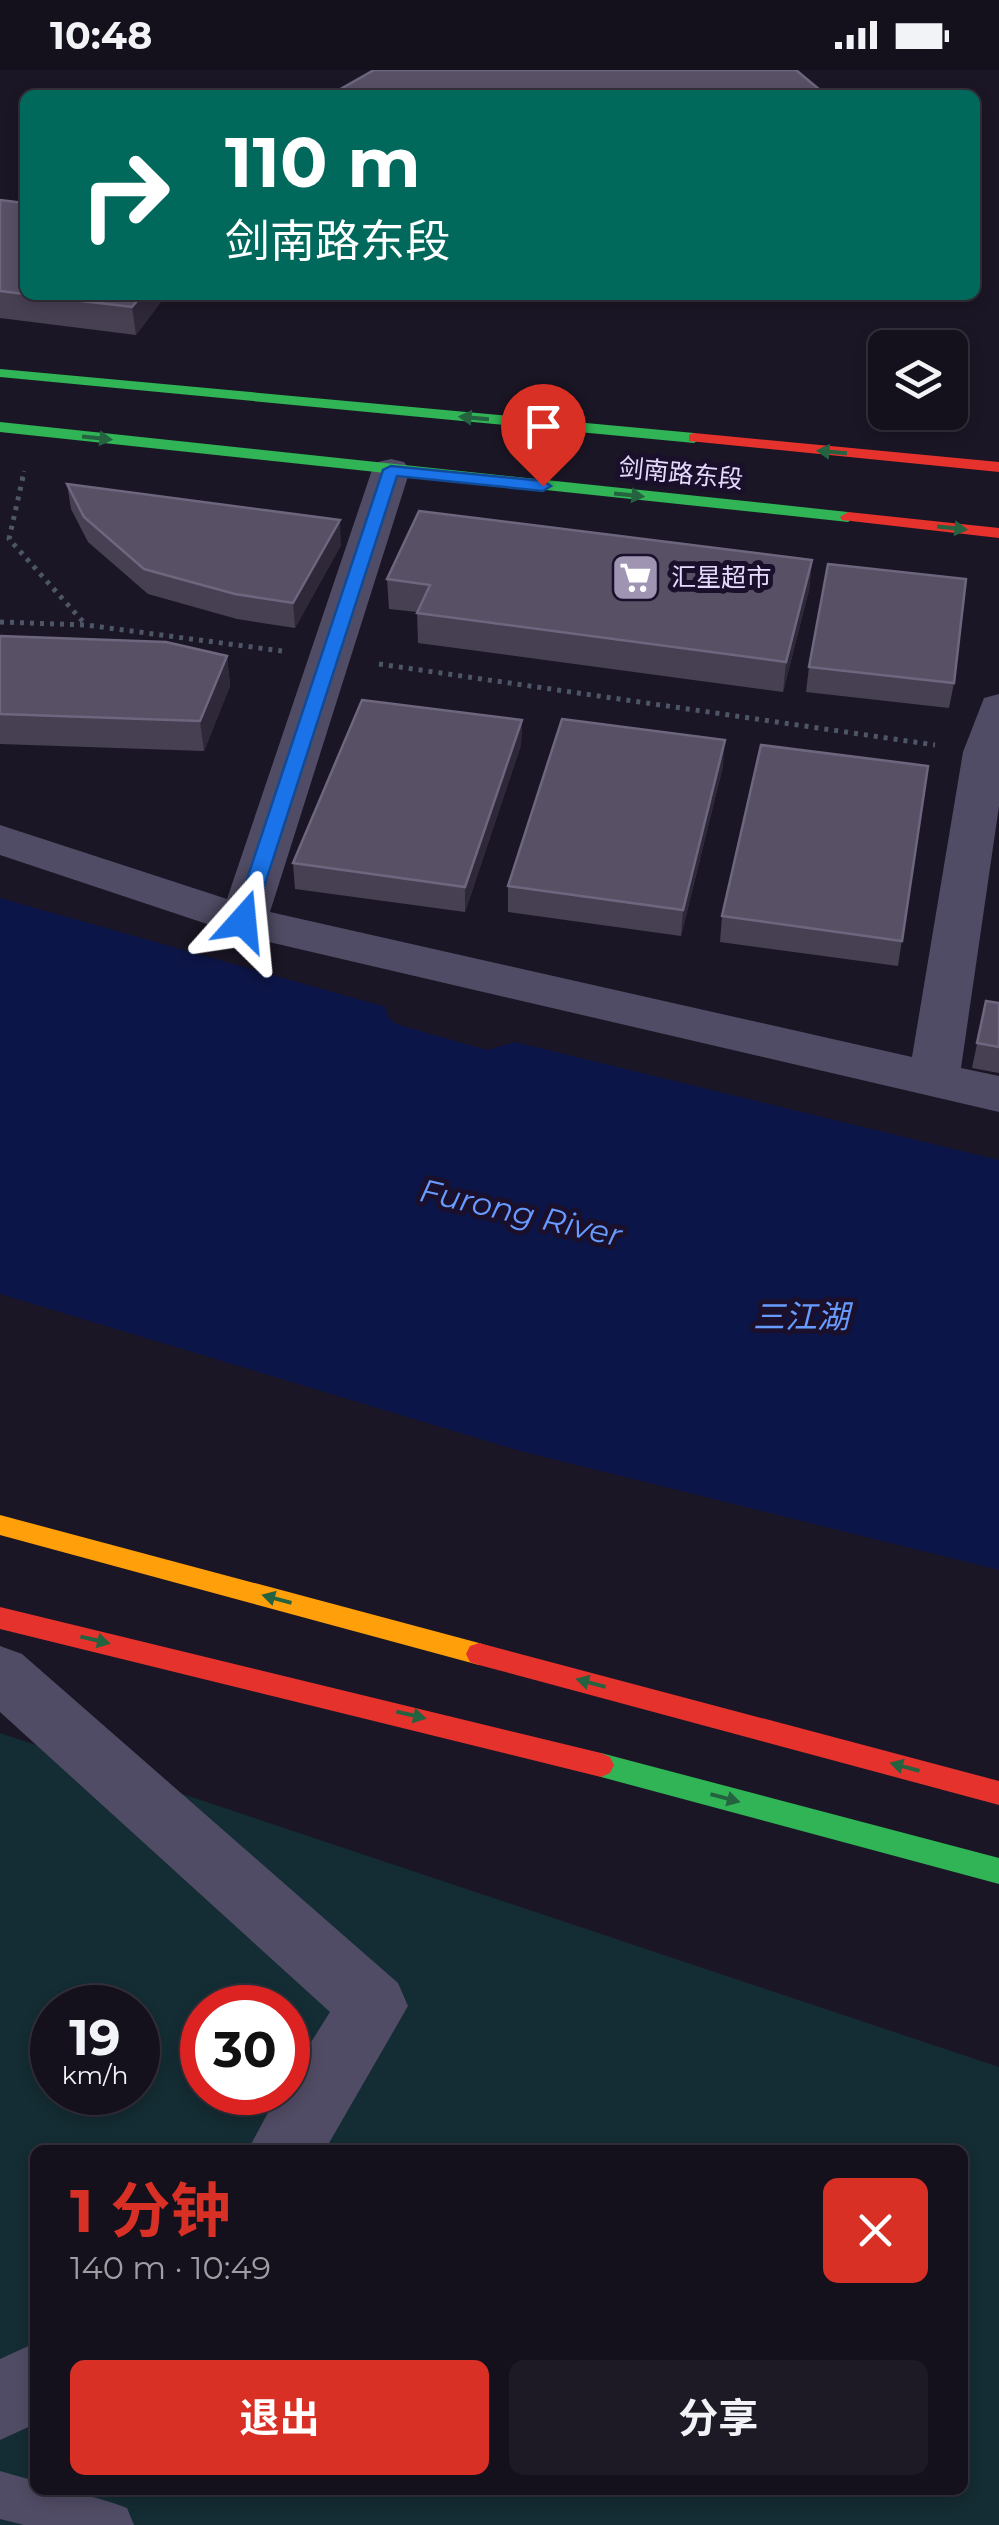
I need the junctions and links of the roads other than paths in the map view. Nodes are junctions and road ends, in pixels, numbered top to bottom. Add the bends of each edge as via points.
1 (0, 373) edge
2 (0, 427) edge
3 (999, 468) edge
4 (391, 470) junction
5 (999, 533) edge
6 (999, 707) edge
7 (0, 840) edge
8 (243, 921) junction
9 (934, 1079) junction
10 (999, 1094) edge
11 (0, 1524) edge
12 (0, 1618) edge
13 (0, 1673) edge
14 (999, 1792) edge
15 (999, 1870) edge
16 (287, 2145) edge
17 (30, 2385) edge
18 (0, 2401) edge
19 (0, 2495) edge
20 (110, 2525) edge

3 -> 1 main road, 剑南路东段
2 -> 4 main road, 剑南路东段
4 -> 5 main road, 剑南路东段
4 - 8 street
6 - 9 street via 984,752
7 - 8 street
8 - 9 street
9 - 10 street
14 -> 11 main road
12 -> 15 main road via 444,1723
13 - 16 street via 373,2006
17 - 18 street
19 - 20 lane

